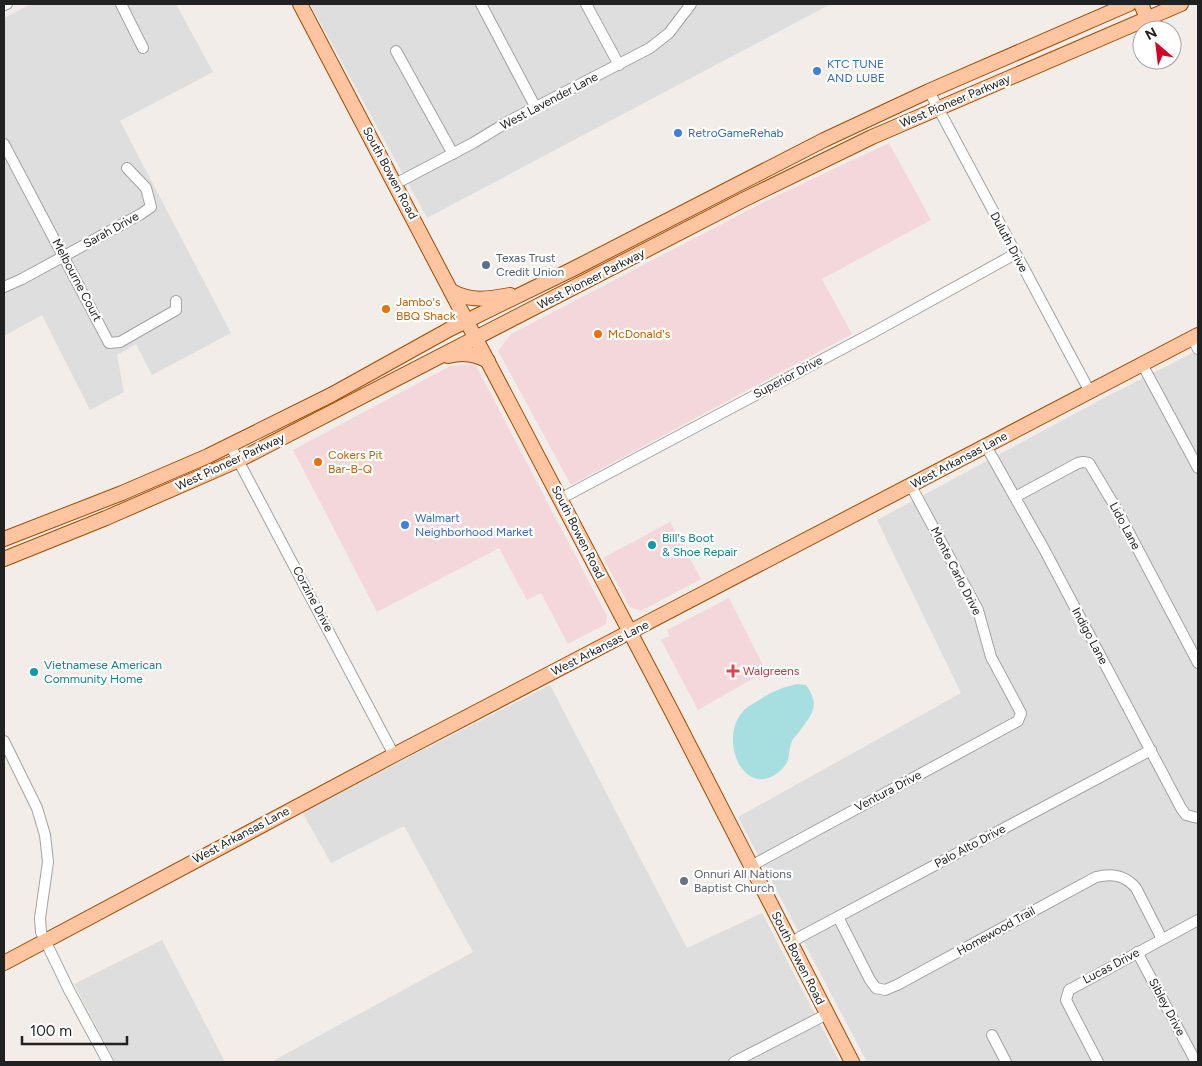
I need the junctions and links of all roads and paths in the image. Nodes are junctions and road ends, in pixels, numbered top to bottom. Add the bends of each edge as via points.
1 (121, 4) edge
2 (300, 4) edge
3 (481, 4) edge
4 (586, 4) edge
5 (691, 4) edge
6 (1130, 4) edge
7 (1141, 4) edge
8 (1181, 4) edge
9 (1147, 18) junction
10 (143, 48) dead end
11 (396, 51) dead end
12 (619, 65) junction
13 (929, 91) junction
14 (536, 108) junction
15 (938, 109) junction
16 (4, 144) edge
17 (453, 154) junction
18 (127, 168) dead end
19 (396, 184) junction
20 (659, 224) junction
21 (664, 242) junction
22 (1015, 254) junction
23 (64, 256) junction
24 (4, 287) edge
25 (452, 291) junction
26 (525, 292) junction
27 (176, 302) dead end
28 (467, 321) junction
29 (477, 339) junction
30 (1196, 341) edge
31 (438, 358) junction
32 (488, 361) junction
33 (1142, 364) junction
34 (1090, 392) junction
35 (230, 444) junction
36 (986, 446) junction
37 (239, 460) junction
38 (1198, 468) edge
39 (911, 486) junction
40 (1015, 497) junction
41 (560, 499) junction
42 (4, 539) edge
43 (4, 559) edge
44 (630, 632) junction
45 (1198, 663) edge
46 (1021, 712) joint
47 (4, 741) edge
48 (1150, 750) junction
49 (394, 755) junction
50 (1198, 818) edge
51 (751, 866) junction
52 (838, 917) junction
53 (1198, 920) edge
54 (1162, 939) junction
55 (44, 942) junction
56 (791, 943) junction
57 (1138, 952) junction
58 (4, 963) edge
59 (827, 1014) junction
60 (992, 1035) dead end
61 (108, 1062) edge
62 (734, 1062) edge
63 (852, 1062) edge
64 (1006, 1062) edge
65 (1098, 1062) edge
66 (1196, 1062) edge

1 - 10 street
2 - 19 main road, South Bowen Road
3 - 14 street
4 - 12 street
5 - 12 street, West Lavender Lane via 661,40
6 - 13 main road, West Pioneer Parkway
7 - 9 main road
8 - 9 main road, West Pioneer Parkway
9 - 15 main road, West Pioneer Parkway
11 - 17 street
12 - 14 street, West Lavender Lane
13 - 15 street, Duluth Drive
13 - 20 main road, West Pioneer Parkway
14 - 17 street, West Lavender Lane
15 - 21 main road, West Pioneer Parkway via 872,137
15 - 22 street, Duluth Drive
16 - 23 street, Melbourne Court
17 - 19 street, West Lavender Lane
18 - 23 street, Sarah Drive via 146,188 150,207
19 - 25 main road, South Bowen Road
20 - 21 main road
20 - 26 main road, West Pioneer Parkway
21 - 29 main road, West Pioneer Parkway
22 - 34 street, Duluth Drive
22 - 41 street, Superior Drive
23 - 24 street, Sarah Drive
23 - 27 street, Melbourne Court via 110,343 120,342 176,310
25 - 26 main road via 478,300
25 - 28 main road, South Bowen Road
26 - 28 main road, West Pioneer Parkway
28 - 29 main road, South Bowen Road
28 - 35 main road, West Pioneer Parkway
29 - 31 main road, West Pioneer Parkway
29 - 32 main road, South Bowen Road
30 - 33 main road, West Arkansas Lane
31 - 32 main road via 457,354 473,355
31 - 37 main road, West Pioneer Parkway
32 - 41 main road, South Bowen Road
33 - 34 main road, West Arkansas Lane
33 - 38 street
34 - 36 main road, West Arkansas Lane
35 - 37 street, Corzine Drive
35 - 42 main road, West Pioneer Parkway via 122,493
36 - 39 main road, West Arkansas Lane
36 - 40 street, Indigo Lane
37 - 43 main road, West Pioneer Parkway
37 - 49 street, Corzine Drive
39 - 44 main road, West Arkansas Lane
39 - 46 street, Monte Carlo Drive via 978,610 991,657
40 - 45 street, Lido Lane via 1078,463 1089,463
40 - 48 street, Indigo Lane
41 - 44 main road, South Bowen Road
44 - 49 main road, West Arkansas Lane
44 - 51 main road, South Bowen Road
46 - 51 street, Ventura Drive via 1018,721 1009,727
47 - 55 street via 37,808 45,834 48,862 39,923
48 - 50 street, Indigo Lane via 1181,808 1186,815
48 - 52 street, Palo Alto Drive
49 - 55 main road, West Arkansas Lane
51 - 56 main road, South Bowen Road
52 - 54 street, Homewood Trail via 870,980 876,988 885,990 1106,874 1118,875 1136,888
52 - 56 street, Palo Alto Drive
53 - 54 street, Lucas Drive
54 - 57 street, Lucas Drive
55 - 58 main road, West Arkansas Lane
55 - 61 street
56 - 59 main road, South Bowen Road
57 - 65 street, Lucas Drive via 1078,984 1067,994 1066,1000
57 - 66 street, Sibley Drive
59 - 62 street
59 - 63 main road, South Bowen Road
60 - 64 street

